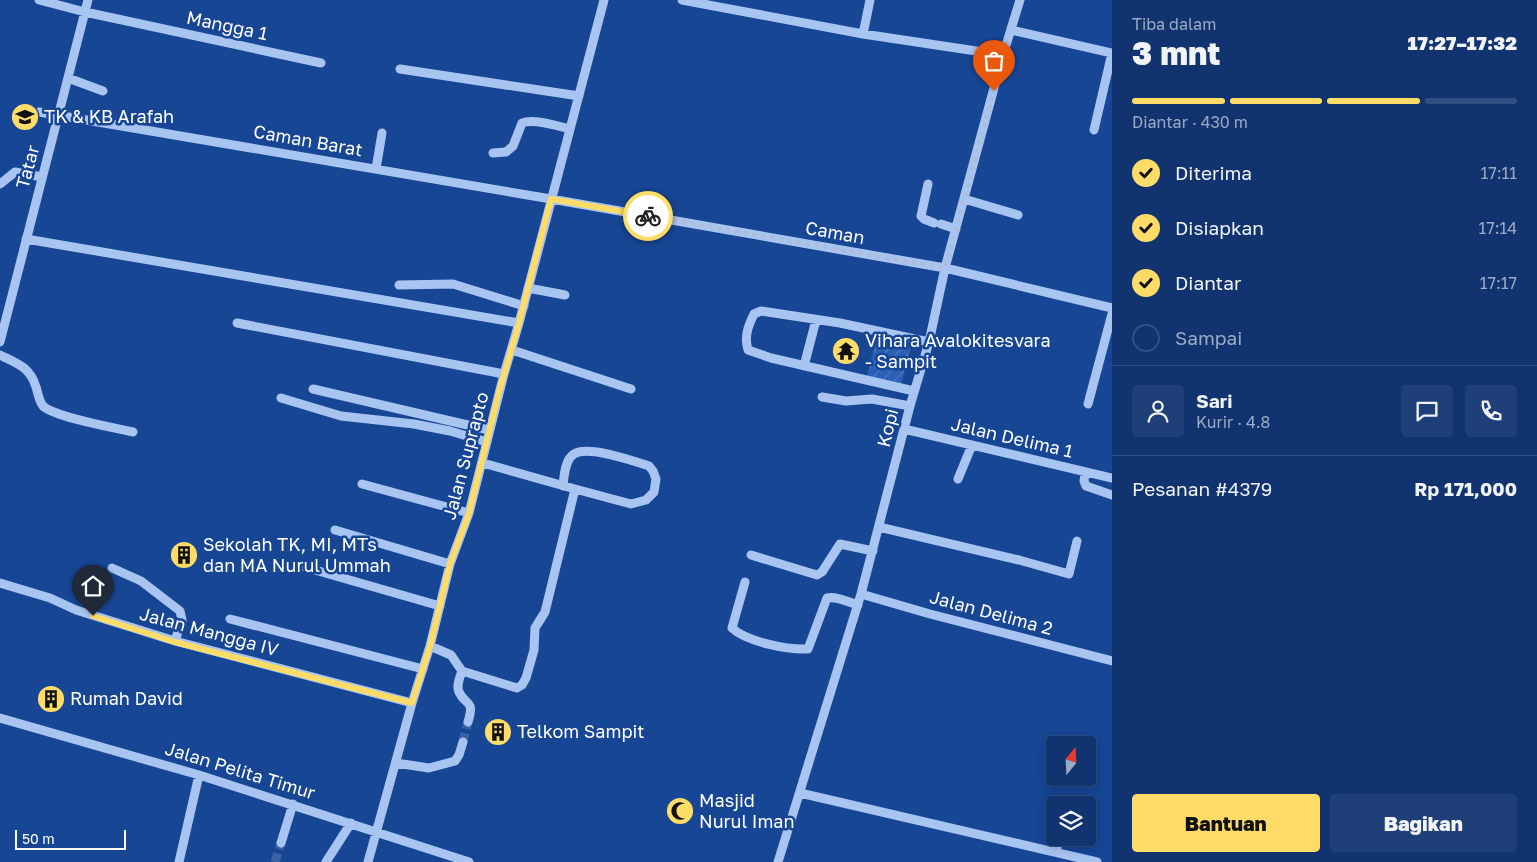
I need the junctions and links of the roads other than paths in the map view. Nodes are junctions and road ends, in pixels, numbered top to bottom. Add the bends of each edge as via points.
1 (39, 0) edge
2 (88, 0) edge
3 (604, 0) edge
4 (682, 0) edge
5 (870, 0) edge
6 (1020, 0) edge
7 (85, 12) junction
8 (1011, 30) junction
9 (863, 34) junction
10 (1112, 53) edge
11 (1003, 55) junction
12 (321, 63) dead end
13 (400, 69) dead end
14 (68, 78) junction
15 (103, 91) dead end
16 (579, 96) junction
17 (39, 112) dead end
18 (58, 116) junction
19 (570, 129) junction
20 (1094, 130) dead end
21 (382, 133) dead end
22 (493, 153) dead end
23 (376, 169) junction
24 (42, 177) junction
25 (0, 184) edge
26 (928, 184) dead end
27 (551, 199) junction
28 (964, 200) junction
29 (1018, 215) dead end
30 (956, 229) junction
31 (26, 239) junction
32 (945, 268) junction
33 (400, 285) dead end
34 (528, 288) junction
35 (565, 295) dead end
36 (524, 306) junction
37 (1112, 308) edge
38 (1112, 314) edge
39 (816, 320) junction
40 (519, 323) junction
41 (237, 324) dead end
42 (0, 342) edge
43 (929, 342) junction
44 (512, 350) junction
45 (0, 355) edge
46 (804, 366) junction
47 (504, 374) junction
48 (312, 389) dead end
49 (631, 389) dead end
50 (914, 391) junction
51 (822, 397) dead end
52 (281, 398) dead end
53 (1088, 404) dead end
54 (910, 406) junction
55 (904, 429) junction
56 (490, 430) junction
57 (133, 432) dead end
58 (487, 442) junction
59 (972, 445) junction
60 (483, 463) junction
61 (1085, 472) junction
62 (1112, 478) edge
63 (958, 479) dead end
64 (362, 484) dead end
65 (563, 486) junction
66 (575, 490) junction
67 (1112, 495) edge
68 (469, 513) junction
69 (879, 527) junction
70 (335, 530) dead end
71 (1077, 542) dead end
72 (873, 551) junction
73 (751, 555) dead end
74 (450, 564) junction
75 (301, 566) dead end
76 (112, 568) dead end
77 (745, 582) dead end
78 (0, 583) edge
79 (862, 594) junction
80 (858, 605) junction
81 (440, 606) junction
82 (230, 619) dead end
83 (175, 642) junction
84 (430, 646) junction
85 (1112, 661) edge
86 (423, 670) junction
87 (462, 671) junction
88 (412, 703) junction
89 (0, 718) edge
90 (468, 722) tunnel mouth
91 (462, 742) tunnel mouth
92 (396, 763) junction
93 (199, 774) junction
94 (800, 792) junction
95 (293, 804) junction
96 (351, 823) junction
97 (376, 832) junction
98 (281, 843) tunnel mouth
99 (1057, 846) edge
100 (1056, 852) junction
101 (178, 862) edge
102 (326, 862) edge
103 (368, 862) edge
104 (469, 862) edge
105 (778, 862) edge
106 (1098, 862) edge

1 - 7 street, Mangga 1
2 - 7 street, Tatar
3 - 16 street, Jalan Suprapto
4 - 9 street
5 - 9 street
6 - 8 street, Kopi
7 - 12 street, Mangga 1
7 - 14 street, Tatar
8 - 10 street
8 - 11 street, Kopi
9 - 11 street
10 - 20 street
11 - 28 street, Kopi
13 - 16 street
14 - 15 street
14 - 18 street, Tatar
16 - 19 street, Jalan Suprapto
17 - 18 street, Caman Barat
18 - 23 street, Caman Barat
18 - 24 street, Tatar
19 - 22 street via 526,121 522,123 513,146 506,152
19 - 27 street, Jalan Suprapto
21 - 23 street
23 - 27 street, Caman Barat
24 - 25 street via 15,172
24 - 31 street, Tatar
26 - 30 street via 921,216
27 - 32 street, Caman
27 - 34 street, Jalan Suprapto
28 - 29 street
28 - 30 street, Kopi
30 - 32 street, Kopi
31 - 40 street
31 - 42 street, Tatar
32 - 37 street, Caman
32 - 43 street, Kopi
33 - 36 street via 454,284
34 - 35 street
34 - 36 street, Jalan Suprapto
36 - 40 street, Jalan Suprapto
38 - 53 street
39 - 43 street
39 - 46 street
39 - 46 street via 761,311 754,314 747,332 748,350
40 - 44 street, Jalan Suprapto
41 - 47 street
43 - 50 street, Kopi
44 - 47 street, Jalan Suprapto
44 - 49 street
45 - 57 street via 26,369 33,378 42,405 48,409
46 - 50 street
47 - 56 street, Jalan Suprapto
48 - 56 street
50 - 54 street, Kopi
51 - 54 street via 846,401 872,399
52 - 58 street via 341,416 414,424
54 - 55 street, Kopi
55 - 59 street, Jalan Delima 1
55 - 69 street, Kopi
56 - 58 street, Jalan Suprapto
58 - 60 street, Jalan Suprapto
59 - 61 street, Jalan Delima 1
59 - 63 street
60 - 65 street
60 - 68 street, Jalan Suprapto
61 - 62 street, Jalan Delima 1
61 - 67 street via 1086,486
64 - 68 street
65 - 66 street
65 - 66 street via 569,459 581,451 650,466 656,479 654,492 646,500 631,504
66 - 87 street via 545,612 535,628 534,650 522,685 517,688
68 - 74 street, Jalan Suprapto
69 - 71 street via 1069,574
69 - 72 street, Kopi
70 - 74 street
72 - 73 street via 840,544 817,575
72 - 79 street, Kopi
74 - 81 street, Jalan Suprapto
75 - 81 street
76 - 83 street via 141,581 180,612 182,620
77 - 80 street via 732,628 758,641 784,648 808,649 827,598
78 - 83 street, Jalan Mangga IV
79 - 80 street, Kopi
79 - 85 street, Jalan Delima 2
80 - 94 street, Kopi
81 - 84 street, Jalan Suprapto
82 - 86 street
83 - 88 street, Jalan Mangga IV
84 - 86 street, Jalan Suprapto
84 - 87 street via 451,655
86 - 88 street, Jalan Suprapto
87 - 90 street via 458,692 470,706
88 - 92 street, Jalan Suprapto
89 - 93 street, Jalan Pelita Timur
91 - 92 street via 454,761 429,768
92 - 97 street, Jalan Suprapto
93 - 95 street, Jalan Pelita Timur
93 - 101 street
94 - 100 street
94 - 105 street, Kopi
95 - 96 street, Jalan Pelita Timur
95 - 98 street
96 - 97 street, Jalan Pelita Timur
96 - 102 street
97 - 103 street, Jalan Suprapto
97 - 104 street, Jalan Pelita Timur
99 - 100 street
100 - 106 street

